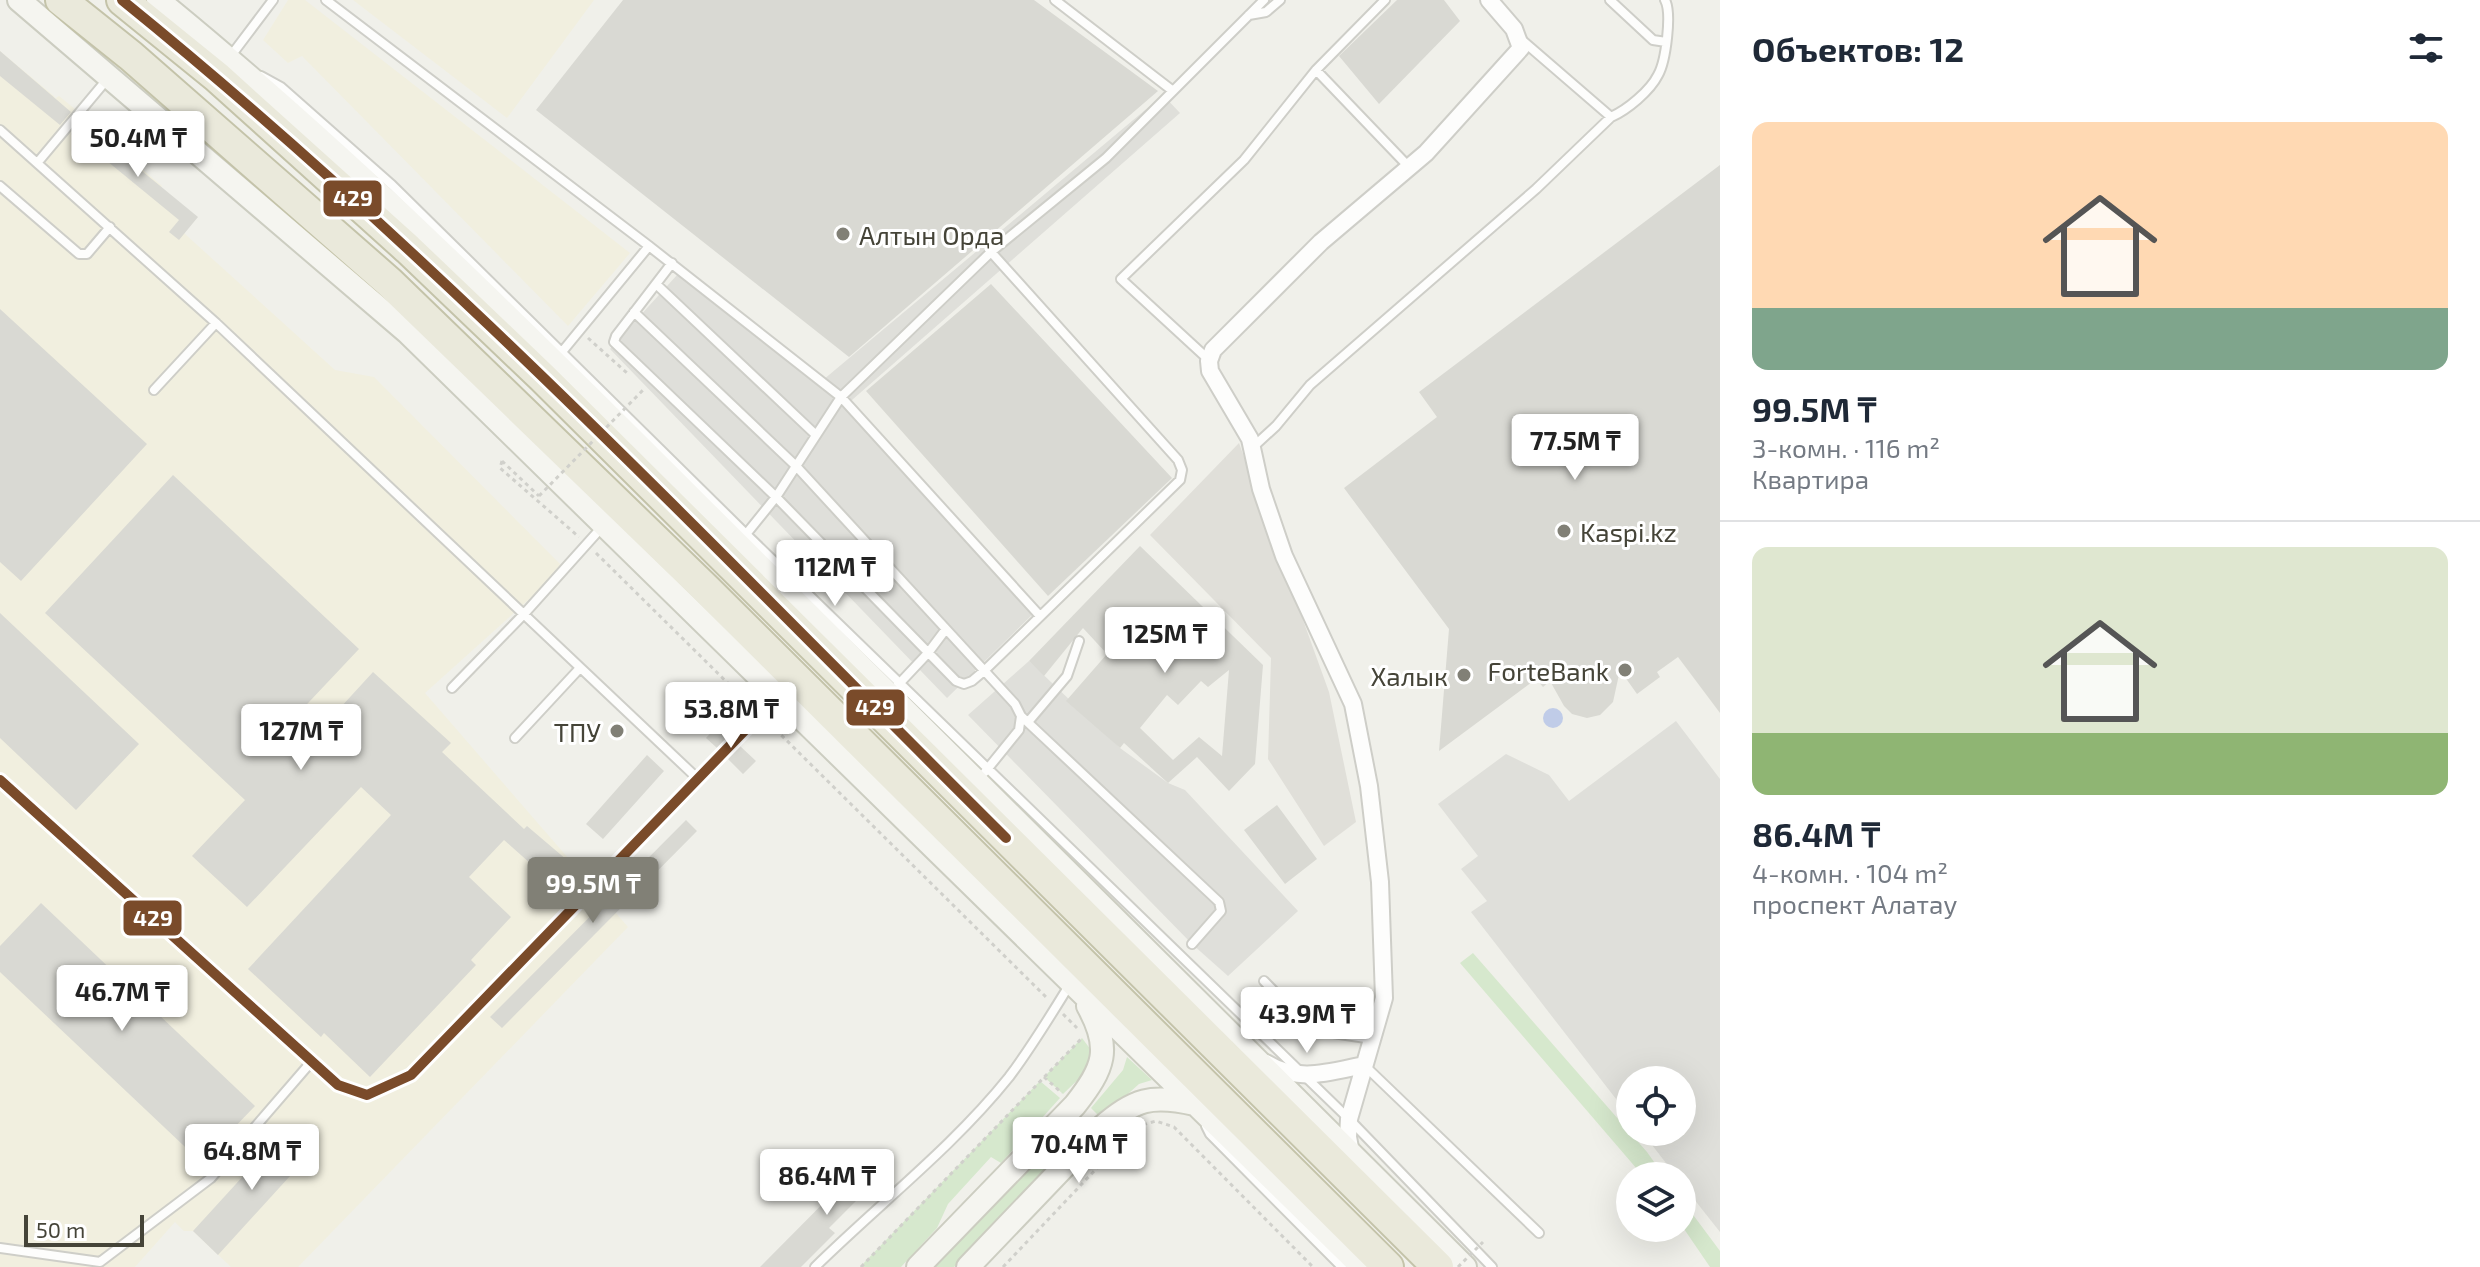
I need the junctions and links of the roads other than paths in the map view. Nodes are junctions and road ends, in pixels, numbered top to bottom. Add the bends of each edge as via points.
1 (19, 0) edge
2 (61, 0) edge
3 (122, 0) edge
4 (158, 0) edge
5 (273, 0) edge
6 (326, 0) edge
7 (1055, 0) edge
8 (1264, 0) edge
9 (1280, 0) edge
10 (1385, 0) edge
11 (1489, 0) edge
12 (1610, 0) edge
13 (1665, 0) edge
14 (1249, 15) junction
15 (1519, 38) junction
16 (1666, 42) junction
17 (230, 58) junction
18 (1316, 70) junction
19 (110, 76) junction
20 (1173, 91) junction
21 (1611, 117) junction
22 (0, 130) edge
23 (38, 162) junction
24 (1409, 167) junction
25 (0, 186) edge
26 (110, 227) junction
27 (649, 246) junction
28 (991, 252) junction
29 (672, 263) junction
30 (656, 284) junction
31 (634, 312) junction
32 (216, 323) junction
33 (558, 357) junction
34 (1209, 361) junction
35 (154, 390) dead end
36 (841, 397) junction
37 (816, 435) junction
38 (1252, 448) junction
39 (796, 466) junction
40 (776, 497) junction
41 (601, 528) junction
42 (742, 539) junction
43 (524, 614) junction
44 (1040, 616) junction
45 (946, 629) junction
46 (1079, 641) dead end
47 (928, 653) junction
48 (580, 668) junction
49 (985, 670) junction
50 (452, 688) dead end
51 (894, 688) junction
52 (776, 699) junction
53 (1024, 719) junction
54 (515, 738) dead end
55 (735, 741) dead end
56 (722, 753) dead end
57 (982, 775) junction
58 (697, 778) junction
59 (0, 780) edge
60 (1192, 944) dead end
61 (1264, 981) dead end
62 (1076, 986) junction
63 (1372, 1039) junction
64 (1247, 1051) junction
65 (312, 1061) junction
66 (1364, 1065) junction
67 (1303, 1076) junction
68 (1209, 1104) junction
69 (1349, 1119) junction
70 (1351, 1153) junction
71 (1539, 1233) dead end
72 (0, 1248) edge
73 (815, 1267) edge
74 (918, 1267) edge
75 (968, 1267) edge
76 (1342, 1267) edge
77 (1362, 1267) edge
78 (1388, 1267) edge
79 (1438, 1267) edge
80 (1465, 1267) edge
81 (1492, 1267) edge

1 - 19 main road
2 - 68 highway via 389,282 706,589
3 - 79 highway via 217,77 553,388
4 - 17 main road
5 - 17 lane
6 - 27 lane
7 - 20 lane
8 - 14 lane
9 - 14 lane via 1266,12
10 - 18 lane
11 - 15 street
12 - 16 lane via 1653,40
13 - 16 lane via 1670,8
14 - 20 lane
15 - 21 lane
15 - 24 street via 1521,48
16 - 21 lane via 1659,74 1627,110
17 - 33 main road
18 - 24 lane
18 - 34 lane via 1244,160 1121,279
19 - 23 lane
19 - 41 main road via 407,332
20 - 28 lane via 1106,158
21 - 38 lane via 1310,385
22 - 23 lane
23 - 26 lane
24 - 34 street via 1321,242 1213,350
25 - 26 lane via 79,254 87,254
26 - 32 lane
27 - 29 lane
27 - 33 lane
28 - 36 lane
28 - 44 lane via 1182,470 1180,480
29 - 30 lane
29 - 36 lane
30 - 31 lane
30 - 37 lane
31 - 39 lane
31 - 40 lane via 614,342
32 - 35 lane
32 - 43 lane
33 - 42 main road
34 - 38 street
36 - 37 lane
36 - 44 lane
37 - 39 lane
38 - 63 street via 1284,556 1353,704 1380,882 1384,998
39 - 40 lane
39 - 45 lane
40 - 42 lane
40 - 47 lane
41 - 43 lane
41 - 52 main road
42 - 51 main road
43 - 48 lane
43 - 50 lane
44 - 49 lane
45 - 47 lane
45 - 49 lane
46 - 53 lane via 1067,676
47 - 49 lane via 964,684
47 - 51 lane
48 - 54 lane
48 - 58 lane
49 - 53 lane
51 - 57 main road
52 - 55 lane
52 - 62 main road
53 - 57 lane
53 - 60 lane via 1219,902 1221,911
56 - 58 lane
57 - 64 main road
57 - 67 lane
58 - 65 lane via 411,1075 367,1095 338,1085
59 - 65 lane
61 - 63 lane via 1301,1019 1333,1033
62 - 68 main road
62 - 73 lane via 1009,1077 931,1162
62 - 74 main road via 1104,1045 1092,1082
63 - 66 street
64 - 67 street via 1276,1069
64 - 70 main road
65 - 72 lane via 211,1178 100,1262
66 - 67 street
66 - 69 street
66 - 71 lane
67 - 69 lane
68 - 75 main road via 1159,1097 1121,1111
68 - 76 lane via 1210,1134
68 - 77 main road
68 - 78 highway
69 - 70 street
69 - 81 lane
70 - 80 main road

